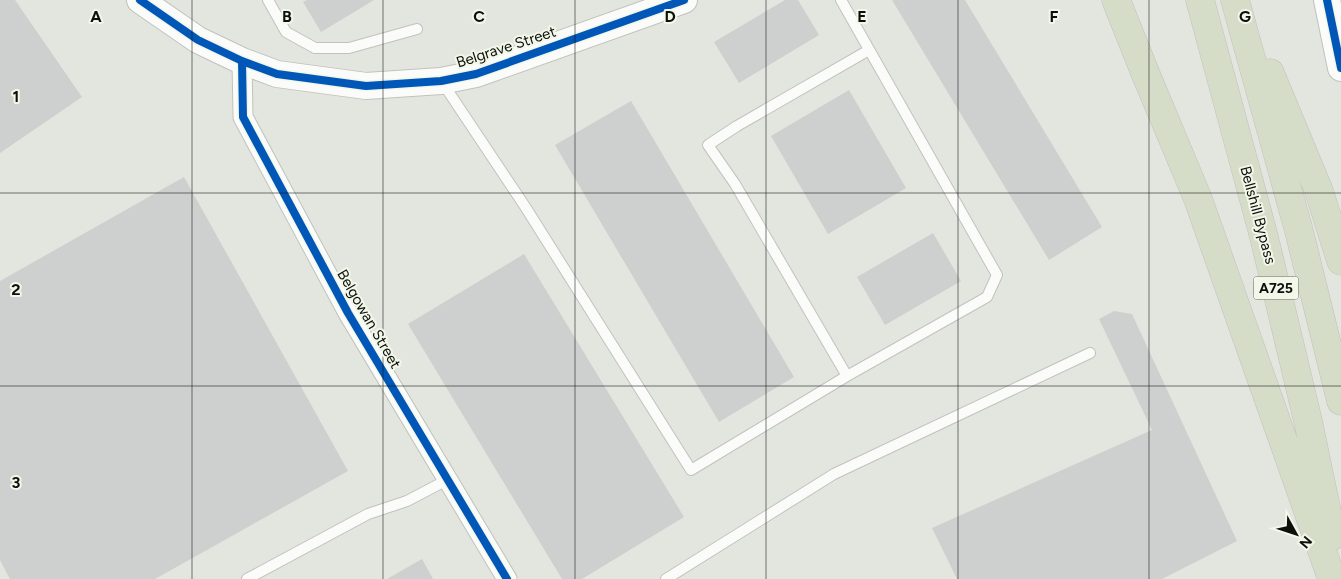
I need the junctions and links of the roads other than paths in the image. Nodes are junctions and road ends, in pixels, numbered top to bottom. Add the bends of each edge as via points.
1 (140, 0) edge
2 (268, 0) edge
3 (841, 0) edge
4 (1116, 0) edge
5 (1200, 0) edge
6 (1235, 0) edge
7 (1240, 0) edge
8 (1327, 0) edge
9 (675, 1) edge
10 (417, 29) dead end
11 (869, 50) junction
12 (242, 61) junction
13 (1341, 68) edge
14 (441, 81) junction
15 (1341, 261) edge
16 (1090, 353) dead end
17 (847, 376) junction
18 (1341, 401) edge
19 (447, 480) junction
20 (247, 579) edge
21 (507, 579) edge
22 (666, 579) edge
23 (1332, 579) edge
24 (1341, 579) edge

1 - 12 street, Belgrave Street via 198,40
2 - 10 lane via 286,32 315,48 348,48
3 - 11 lane
4 - 23 highway via 1198,198
5 - 24 highway, Bellshill Bypass / A725 via 1264,237 1308,421
6 - 18 highway, A725
7 - 15 highway via 1319,191
8 - 13 street
9 - 14 street, Belgrave Street via 476,74
11 - 17 lane via 997,275 987,297
11 - 17 lane via 708,145 735,184
12 - 14 street, Belgrave Street via 277,74 366,86
12 - 19 street, Belgowan Street via 243,118 348,313
14 - 17 lane via 526,208 691,470
16 - 22 lane via 834,474
19 - 20 lane via 407,501 368,514
19 - 21 street, Belgowan Street

